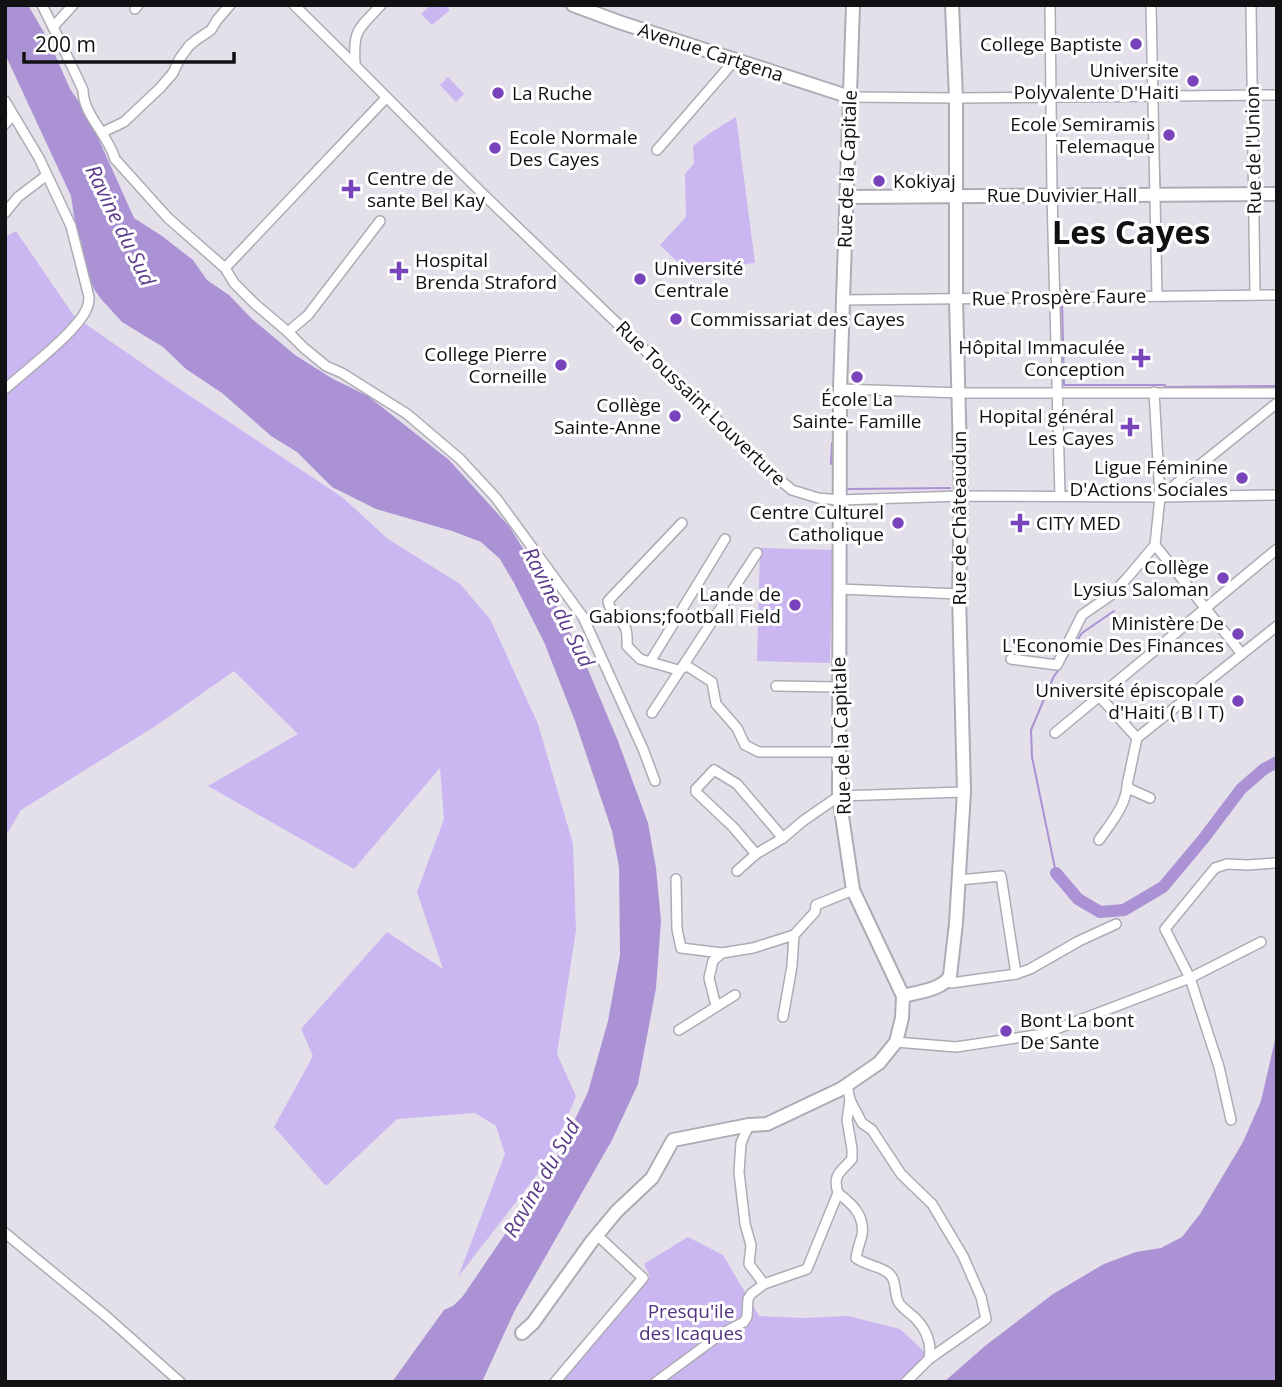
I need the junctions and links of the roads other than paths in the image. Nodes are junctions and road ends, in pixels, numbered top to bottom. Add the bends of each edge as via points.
1 (42, 5) edge
2 (73, 5) edge
3 (230, 5) edge
4 (294, 5) edge
5 (381, 5) edge
6 (573, 5) edge
7 (853, 5) edge
8 (951, 5) edge
9 (1050, 5) edge
10 (1151, 5) edge
11 (1251, 5) edge
12 (53, 27) junction
13 (735, 60) junction
14 (355, 64) junction
15 (1277, 94) edge
16 (1152, 95) junction
17 (1252, 95) junction
18 (1051, 96) junction
19 (850, 97) junction
20 (386, 98) junction
21 (956, 98) junction
22 (5, 101) edge
23 (13, 115) junction
24 (5, 124) edge
25 (103, 132) junction
26 (657, 150) dead end
27 (47, 175) junction
28 (1254, 194) junction
29 (1277, 194) edge
30 (1052, 195) junction
31 (1155, 195) junction
32 (957, 196) junction
33 (847, 197) junction
34 (5, 213) edge
35 (380, 220) dead end
36 (225, 268) junction
37 (1255, 294) junction
38 (1277, 295) edge
39 (1157, 296) junction
40 (1055, 297) junction
41 (956, 299) junction
42 (842, 300) junction
43 (288, 332) junction
44 (5, 389) edge
45 (840, 389) junction
46 (1057, 392) junction
47 (1154, 392) junction
48 (958, 393) junction
49 (1277, 393) edge
50 (1277, 403) edge
51 (1277, 495) edge
52 (961, 496) junction
53 (1059, 496) junction
54 (1160, 497) junction
55 (839, 500) junction
56 (682, 523) dead end
57 (725, 539) dead end
58 (1154, 545) junction
59 (1277, 549) edge
60 (757, 553) dead end
61 (838, 589) junction
62 (959, 594) junction
63 (1206, 608) junction
64 (1277, 626) edge
65 (1242, 654) junction
66 (1011, 659) dead end
67 (650, 662) junction
68 (681, 669) junction
69 (776, 686) dead end
70 (838, 687) junction
71 (1100, 697) junction
72 (652, 713) dead end
73 (1055, 733) dead end
74 (1137, 738) junction
75 (839, 752) junction
76 (654, 781) dead end
77 (1127, 787) junction
78 (964, 792) junction
79 (839, 796) junction
80 (1150, 798) dead end
81 (783, 838) junction
82 (1099, 840) dead end
83 (756, 854) junction
84 (1274, 863) dead end
85 (737, 871) dead end
86 (676, 879) dead end
87 (959, 880) junction
88 (853, 890) junction
89 (1116, 924) dead end
90 (794, 935) junction
91 (1261, 942) dead end
92 (722, 953) junction
93 (1016, 974) junction
94 (1190, 978) junction
95 (948, 980) junction
96 (735, 995) dead end
97 (903, 996) junction
98 (716, 1006) junction
99 (783, 1017) dead end
100 (679, 1030) dead end
101 (896, 1042) junction
102 (847, 1085) junction
103 (850, 1100) junction
104 (1231, 1120) dead end
105 (749, 1125) junction
106 (838, 1193) junction
107 (5, 1233) edge
108 (597, 1235) junction
109 (764, 1284) junction
110 (522, 1333) dead end
111 (929, 1359) junction
112 (180, 1382) edge
113 (555, 1382) edge
114 (656, 1382) edge
115 (906, 1382) edge

1 - 12 street
2 - 12 street
3 - 25 street via 211,30 189,46 160,88 124,122
4 - 14 street, Rue Toussaint Louverture
5 - 14 street via 357,31
6 - 13 street, Avenue Cartgena
7 - 19 street, Rue de la Capitale
8 - 21 street, Rue de Châteaudun
9 - 18 street
10 - 16 street
11 - 17 street, Rue de l'Union
12 - 25 street via 92,118
13 - 19 street, Avenue Cartgena
13 - 26 street
14 - 20 street, Rue Toussaint Louverture
15 - 17 street
16 - 17 street
16 - 18 street
16 - 31 street
17 - 28 street, Rue de l'Union
18 - 21 street
18 - 30 street
19 - 21 street
19 - 33 street, Rue de la Capitale
20 - 36 street
20 - 55 street, Rue Toussaint Louverture via 775,476 792,490
21 - 32 street, Rue de Châteaudun
22 - 23 street
23 - 24 street
23 - 27 street
25 - 36 street via 115,159 168,218
27 - 34 street
27 - 44 street via 71,226 88,306 71,330
28 - 29 street, Rue Duvivier Hall
28 - 31 street, Rue Duvivier Hall
28 - 37 street, Rue de l'Union
30 - 31 street, Rue Duvivier Hall
30 - 32 street, Rue Duvivier Hall
30 - 40 street
31 - 39 street
32 - 33 street, Rue Duvivier Hall
32 - 41 street, Rue de Châteaudun
33 - 42 street, Rue de la Capitale
35 - 43 street via 308,315
36 - 43 street via 234,283
37 - 38 street, Rue Prospère Faure
37 - 39 street, Rue Prospère Faure
39 - 40 street, Rue Prospère Faure
40 - 41 street, Rue Prospère Faure
40 - 46 street
41 - 42 street, Rue Prospère Faure
41 - 48 street, Rue de Châteaudun
42 - 45 street, Rue de la Capitale
43 - 76 street via 326,366 420,424 504,507 583,617
45 - 48 street
45 - 55 street, Rue de la Capitale
46 - 47 street
46 - 48 street
46 - 53 street
47 - 49 street
47 - 54 street
48 - 52 street, Rue de Châteaudun
50 - 54 street
51 - 54 street, Rue Toussaint Louverture
52 - 53 street, Rue Toussaint Louverture
52 - 55 street, Rue Toussaint Louverture
52 - 62 street, Rue de Châteaudun
53 - 54 street, Rue Toussaint Louverture
54 - 58 street
55 - 61 street, Rue de la Capitale
56 - 67 street via 608,601 626,628 627,646
57 - 67 street
58 - 63 street
58 - 66 street via 1111,595 1082,615 1057,665
59 - 63 street
60 - 68 street
61 - 62 street
61 - 70 street, Rue de la Capitale
62 - 78 street, Rue de Châteaudun
63 - 65 street
63 - 71 street
64 - 65 street
65 - 74 street
67 - 68 street
68 - 72 street
68 - 75 street via 687,666 712,682 716,704 752,749
69 - 70 street
70 - 75 street, Rue de la Capitale
71 - 73 street
71 - 74 street
74 - 77 street
75 - 79 street, Rue de la Capitale
77 - 80 street
77 - 82 street via 1122,805
78 - 79 street
78 - 87 street, Rue de Châteaudun
79 - 81 street
79 - 88 street, Rue de la Capitale
81 - 83 street
81 - 83 street via 737,784 714,770 696,792
83 - 85 street
84 - 94 street via 1215,868 1166,929
86 - 92 street via 681,948
87 - 93 street via 1001,876
87 - 95 street, Rue de Châteaudun
88 - 90 street via 816,905
88 - 97 street, Rue de la Capitale
89 - 93 street
90 - 92 street
90 - 99 street
91 - 94 street
92 - 98 street via 713,961 709,978
93 - 95 street
94 - 101 street via 1044,1034 956,1047
94 - 104 street
95 - 97 street
96 - 98 street
97 - 101 street
98 - 100 street
101 - 102 street via 879,1063
102 - 103 street
102 - 105 street via 767,1124
103 - 106 street via 847,1120 852,1155 836,1177
103 - 111 street via 901,1174 932,1204 981,1297 986,1320
105 - 108 street via 673,1140 652,1178
105 - 109 street via 740,1143 739,1172 751,1245 749,1264
106 - 109 street via 807,1269
106 - 111 street via 856,1209 862,1222 856,1258 891,1276 898,1302 917,1320 931,1344
107 - 112 street
108 - 110 street
108 - 113 street via 643,1278
109 - 114 street via 748,1297 744,1322
111 - 115 street

